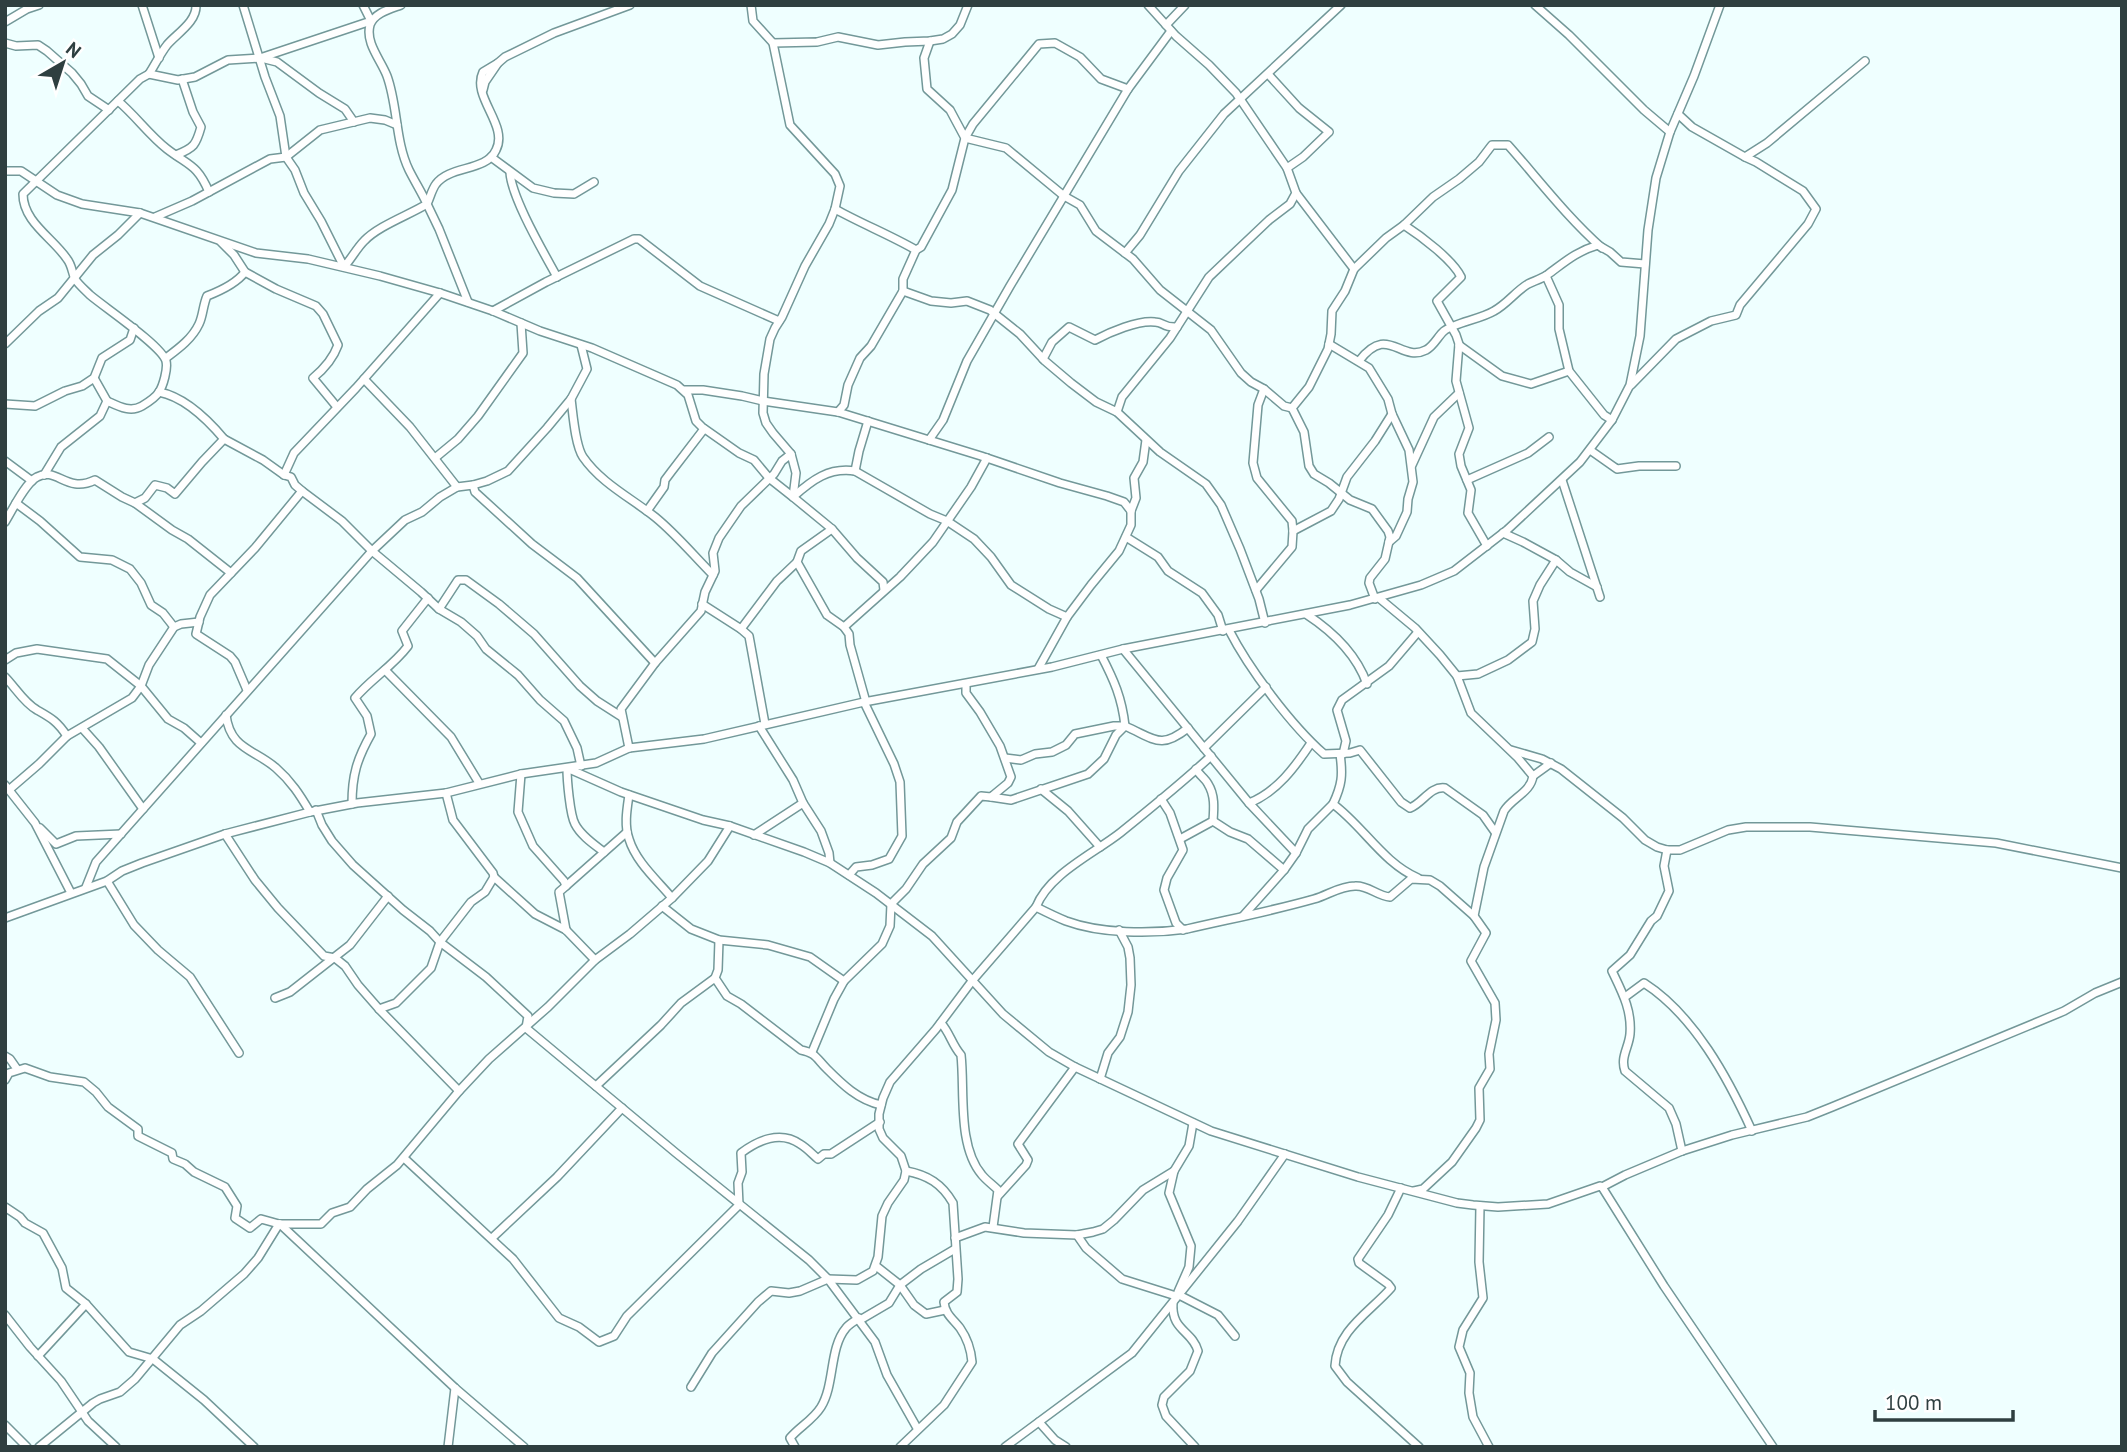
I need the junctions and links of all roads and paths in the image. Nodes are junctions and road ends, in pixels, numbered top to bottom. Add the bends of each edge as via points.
1 (39, 5) edge
2 (142, 5) edge
3 (196, 5) edge
4 (243, 5) edge
5 (363, 5) edge
6 (401, 5) edge
7 (630, 5) edge
8 (751, 5) edge
9 (968, 5) edge
10 (1148, 5) edge
11 (1185, 5) edge
12 (1341, 5) edge
13 (1535, 5) edge
14 (1720, 5) edge
15 (371, 21) junction
16 (5, 22) edge
17 (1168, 28) junction
18 (930, 41) junction
19 (5, 43) edge
20 (773, 43) junction
21 (159, 58) junction
22 (260, 58) junction
23 (1865, 61) dead end
24 (1268, 74) junction
25 (149, 75) junction
26 (182, 79) junction
27 (1128, 89) junction
28 (1241, 99) junction
29 (118, 101) junction
30 (109, 110) junction
31 (1678, 114) junction
32 (354, 122) junction
33 (397, 125) junction
34 (1670, 132) junction
35 (965, 138) junction
36 (176, 155) junction
37 (286, 157) junction
38 (491, 157) junction
39 (1745, 157) junction
40 (1287, 169) junction
41 (5, 171) edge
42 (510, 172) junction
43 (38, 181) junction
44 (594, 182) dead end
45 (209, 192) junction
46 (1296, 192) junction
47 (1064, 196) junction
48 (427, 204) junction
49 (835, 209) junction
50 (140, 213) junction
51 (154, 218) junction
52 (1404, 225) junction
53 (221, 242) junction
54 (1602, 248) junction
55 (916, 250) junction
56 (1125, 253) junction
57 (1645, 264) junction
58 (344, 267) junction
59 (1354, 269) junction
60 (245, 272) junction
61 (1546, 276) junction
62 (557, 277) junction
63 (75, 278) junction
64 (903, 291) junction
65 (440, 293) junction
66 (468, 302) junction
67 (1187, 310) junction
68 (493, 311) junction
69 (995, 314) junction
70 (779, 321) junction
71 (521, 323) junction
72 (1177, 327) junction
73 (1452, 327) junction
74 (134, 328) junction
75 (5, 344) edge
76 (1329, 344) junction
77 (582, 345) junction
78 (1459, 345) junction
79 (166, 358) junction
80 (1043, 359) junction
81 (1359, 361) junction
82 (1569, 372) junction
83 (94, 378) junction
84 (364, 379) junction
85 (1630, 385) junction
86 (1264, 389) junction
87 (684, 390) junction
88 (159, 392) junction
89 (1459, 393) junction
90 (571, 399) junction
91 (107, 401) junction
92 (763, 401) junction
93 (5, 404) edge
94 (337, 407) junction
95 (1292, 408) junction
96 (838, 412) junction
97 (1117, 412) junction
98 (1392, 414) junction
99 (1612, 420) junction
100 (869, 421) junction
101 (704, 429) junction
102 (1549, 438) dead end
103 (224, 439) junction
104 (929, 440) junction
105 (1146, 440) junction
106 (1590, 450) junction
107 (791, 454) junction
108 (435, 458) junction
109 (987, 458) junction
110 (5, 461) edge
111 (1411, 466) junction
112 (1676, 466) dead end
113 (855, 471) junction
114 (44, 475) junction
115 (284, 475) junction
116 (769, 478) junction
117 (1467, 480) junction
118 (1562, 480) junction
119 (32, 481) junction
120 (473, 485) junction
121 (457, 486) junction
122 (302, 491) junction
123 (1341, 493) junction
124 (793, 497) junction
125 (16, 503) junction
126 (135, 503) junction
127 (647, 511) junction
128 (1131, 511) junction
129 (947, 521) junction
130 (5, 522) edge
131 (832, 529) junction
132 (1293, 531) junction
133 (1503, 533) junction
134 (1126, 537) junction
135 (1389, 543) junction
136 (1487, 546) junction
137 (372, 551) junction
138 (1556, 560) junction
139 (797, 562) junction
140 (231, 573) junction
141 (713, 575) junction
142 (1598, 587) junction
143 (884, 590) junction
144 (1256, 590) junction
145 (1600, 597) dead end
146 (428, 598) junction
147 (1377, 598) junction
148 (702, 604) junction
149 (439, 610) junction
150 (1306, 614) junction
151 (1067, 617) junction
152 (199, 622) junction
153 (1265, 623) junction
154 (174, 627) junction
155 (844, 627) junction
156 (741, 629) junction
157 (1226, 631) junction
158 (1418, 632) junction
159 (1123, 649) junction
160 (1101, 655) junction
161 (5, 660) edge
162 (654, 663) junction
163 (1038, 669) junction
164 (385, 670) junction
165 (1457, 676) junction
166 (5, 677) edge
167 (966, 684) junction
168 (1367, 684) junction
169 (141, 686) junction
170 (1266, 687) junction
171 (247, 690) junction
172 (865, 702) junction
173 (226, 716) junction
174 (622, 717) junction
175 (762, 725) junction
176 (1125, 726) junction
177 (82, 728) junction
178 (1188, 728) junction
179 (66, 736) junction
180 (201, 743) junction
181 (1311, 743) junction
182 (629, 748) junction
183 (1204, 748) junction
184 (1510, 750) junction
185 (1341, 754) junction
186 (1211, 756) junction
187 (1005, 758) junction
188 (1552, 763) junction
189 (580, 766) junction
190 (567, 768) junction
191 (1196, 769) junction
192 (521, 774) junction
193 (1533, 776) junction
194 (479, 783) junction
195 (8, 787) edge
196 (1041, 789) junction
197 (446, 793) junction
198 (629, 795) junction
199 (991, 797) junction
200 (1161, 799) junction
201 (803, 803) junction
202 (1249, 803) junction
203 (352, 804) junction
204 (1333, 804) junction
205 (143, 809) junction
206 (313, 811) junction
207 (1213, 821) junction
208 (35, 823) junction
209 (730, 826) junction
210 (627, 832) junction
211 (1495, 832) junction
212 (121, 834) junction
213 (225, 834) junction
214 (754, 835) junction
215 (1180, 839) junction
216 (1100, 847) junction
217 (1667, 850) junction
218 (604, 852) junction
219 (1296, 853) junction
220 (830, 863) junction
221 (2122, 868) edge
222 (1284, 870) junction
223 (849, 875) junction
224 (494, 877) junction
225 (107, 881) junction
226 (1424, 881) junction
227 (566, 886) junction
228 (86, 887) junction
229 (71, 893) junction
230 (388, 896) junction
231 (672, 898) junction
232 (891, 904) junction
233 (662, 906) junction
234 (1036, 907) junction
235 (1474, 916) junction
236 (1243, 917) junction
237 (5, 918) edge
238 (566, 930) junction
239 (1119, 930) junction
240 (1183, 930) junction
241 (719, 940) junction
242 (440, 942) junction
243 (335, 958) junction
244 (595, 960) junction
245 (715, 978) junction
246 (844, 981) junction
247 (972, 981) junction
248 (2122, 982) edge
249 (1625, 997) junction
250 (275, 998) dead end
251 (379, 1009) junction
252 (941, 1023) junction
253 (526, 1028) junction
254 (812, 1052) junction
255 (239, 1053) dead end
256 (5, 1056) edge
257 (1075, 1067) junction
258 (18, 1069) junction
259 (1100, 1079) junction
260 (5, 1080) edge
261 (596, 1086) junction
262 (458, 1091) junction
263 (881, 1105) junction
264 (622, 1108) junction
265 (880, 1122) junction
266 (1193, 1123) junction
267 (1752, 1131) junction
268 (1682, 1151) junction
269 (1285, 1154) junction
270 (404, 1158) junction
271 (906, 1171) junction
272 (1174, 1171) junction
273 (1602, 1187) junction
274 (1401, 1188) junction
275 (1414, 1192) junction
276 (998, 1196) junction
277 (739, 1205) junction
278 (1480, 1206) junction
279 (5, 1207) edge
280 (279, 1224) junction
281 (993, 1227) junction
282 (1077, 1235) junction
283 (492, 1238) junction
284 (956, 1238) junction
285 (955, 1249) junction
286 (876, 1266) junction
287 (828, 1279) junction
288 (900, 1285) junction
289 (1176, 1299) junction
290 (86, 1304) junction
291 (945, 1310) junction
292 (5, 1315) edge
293 (859, 1319) junction
294 (1235, 1336) dead end
295 (38, 1356) junction
296 (153, 1359) junction
297 (691, 1387) dead end
298 (455, 1388) junction
299 (82, 1413) junction
300 (1039, 1422) junction
301 (5, 1425) edge
302 (918, 1429) junction
303 (27, 1447) edge
304 (39, 1447) edge
305 (116, 1447) edge
306 (254, 1447) edge
307 (448, 1447) edge
308 (524, 1447) edge
309 (795, 1447) edge
310 (900, 1447) edge
311 (1005, 1447) edge
312 (1066, 1447) edge
313 (1195, 1447) edge
314 (1419, 1447) edge
315 (1489, 1447) edge
316 (1773, 1447) edge

1 - 16 street
2 - 21 street
3 - 21 street via 189,23
4 - 22 street
5 - 15 street
6 - 15 street
7 - 38 street via 554,33 483,72 480,84 498,139
8 - 20 street via 752,21
9 - 18 street via 952,33
10 - 17 street
11 - 17 street
12 - 24 street
13 - 34 street
14 - 31 street
15 - 22 street
15 - 33 street via 370,37 387,75
17 - 27 street
17 - 28 street
18 - 20 street via 878,45 838,37 817,43
18 - 35 street via 924,58 927,89 950,110
19 - 30 street via 38,45 72,73 88,96
20 - 49 street via 790,125 838,180
21 - 25 street
22 - 26 street via 228,60
22 - 32 street via 277,62 345,109
22 - 37 street via 280,116
23 - 39 street
24 - 28 street
24 - 40 street via 1329,132
25 - 26 street
25 - 29 street
26 - 36 street via 201,127 197,143
27 - 35 street via 1101,79 1080,57 1055,43 1039,44
27 - 47 street
28 - 40 street
28 - 56 street via 1179,171
29 - 30 street
29 - 36 street
30 - 43 street
31 - 34 street
31 - 39 street
32 - 33 street via 378,118
32 - 37 street via 320,130
33 - 48 street via 409,170
34 - 57 street via 1654,190
35 - 47 street via 1006,148
35 - 55 street via 952,190
36 - 45 street via 201,174
37 - 45 street via 270,159
37 - 58 street
38 - 42 street
38 - 48 street via 447,174 436,184
39 - 85 street via 1803,191 1816,209 1736,315 1711,321 1676,340
40 - 46 street
41 - 43 street via 21,171
42 - 44 street via 533,188 554,193 574,194
42 - 62 street via 519,201
43 - 50 street via 57,195 82,204
43 - 63 street via 23,194 23,202 41,232 69,261
45 - 51 street
46 - 59 street
46 - 67 street via 1290,204 1209,277
47 - 56 street via 1080,205 1096,231
47 - 69 street
48 - 58 street via 365,240
48 - 66 street
49 - 55 street
49 - 70 street
50 - 51 street
50 - 63 street via 93,255
51 - 53 street
52 - 54 street via 1479,162 1492,145 1508,145
52 - 59 street
52 - 73 street via 1457,267 1461,277 1437,301
53 - 58 street via 256,253
53 - 60 street
54 - 57 street via 1621,262
54 - 61 street via 1581,250
55 - 64 street via 903,279
56 - 67 street via 1160,290
57 - 85 street via 1640,336
58 - 65 street
59 - 76 street via 1332,311
60 - 79 street via 207,296 200,323
60 - 94 street via 316,306 323,314 338,345 313,378
61 - 73 street via 1493,312
61 - 82 street via 1559,305 1559,329
62 - 68 street
62 - 70 street via 639,239 700,286
63 - 74 street
63 - 75 street
64 - 69 street via 931,301 967,301
64 - 96 street via 860,358
65 - 66 street
65 - 84 street
66 - 68 street
67 - 72 street
67 - 86 street via 1211,330 1241,373
68 - 71 street
69 - 80 street
69 - 104 street
70 - 92 street via 764,374
71 - 77 street
71 - 108 street via 523,353 478,416
72 - 80 street via 1155,321 1130,324 1095,340 1069,327 1052,342
72 - 97 street via 1122,397
73 - 78 street
73 - 81 street via 1428,350 1415,353 1380,344
74 - 79 street
74 - 83 street via 130,340 102,358
76 - 81 street
76 - 95 street via 1309,387
77 - 87 street
77 - 90 street via 587,369
78 - 82 street via 1503,376 1531,384
78 - 89 street
79 - 88 street
80 - 97 street via 1096,402
81 - 98 street via 1380,385
82 - 99 street
83 - 91 street
83 - 93 street via 35,406
84 - 94 street
84 - 108 street
85 - 99 street
86 - 95 street
86 - 132 street via 1252,463 1257,478 1292,521
87 - 92 street
87 - 101 street
88 - 91 street via 140,407 125,409
88 - 103 street via 189,407
89 - 111 street via 1434,417
89 - 117 street via 1469,428 1459,454
90 - 120 street via 508,471
90 - 127 street via 582,456
91 - 114 street via 100,416 61,447
92 - 96 street
92 - 107 street via 766,423
94 - 115 street via 294,453
95 - 123 street via 1304,432 1309,466
96 - 100 street
97 - 105 street
98 - 111 street via 1409,450
98 - 123 street via 1347,477
99 - 106 street
100 - 104 street
100 - 113 street
101 - 116 street via 754,460
101 - 127 street
102 - 117 street via 1528,453
103 - 115 street
103 - 126 street via 175,494 155,485
104 - 109 street
105 - 128 street via 1143,462 1134,478 1136,498
105 - 144 street via 1206,484 1221,505
106 - 112 street via 1617,469
106 - 118 street
107 - 116 street
107 - 124 street via 796,474
108 - 121 street
109 - 128 street via 1124,502
109 - 129 street
110 - 119 street
111 - 135 street via 1408,512
113 - 124 street via 829,472
113 - 129 street
114 - 119 street
114 - 126 street via 75,485 96,480
115 - 122 street
116 - 124 street
116 - 141 street via 741,506 719,538 712,553
117 - 136 street via 1471,490 1468,513
118 - 133 street
118 - 142 street
119 - 125 street
120 - 121 street
120 - 162 street via 475,492 532,544 577,578
121 - 137 street via 405,520
122 - 137 street
122 - 140 street
123 - 132 street via 1331,511
123 - 135 street via 1372,509 1385,524
124 - 131 street
125 - 130 street
125 - 154 street via 80,557 111,560 130,569 151,605
126 - 140 street
127 - 141 street
128 - 134 street
129 - 143 street via 933,542
129 - 151 street via 975,539 1012,585
131 - 139 street via 801,551
131 - 143 street via 883,582
132 - 144 street via 1292,547
133 - 136 street
133 - 138 street
134 - 151 street
134 - 157 street via 1202,593
135 - 147 street via 1385,559 1370,578
136 - 147 street via 1454,571
137 - 146 street
137 - 171 street
138 - 142 street
138 - 165 street via 1534,601 1532,642 1478,674
139 - 155 street via 827,615
139 - 156 street
140 - 152 street via 210,595
141 - 148 street
142 - 145 street
143 - 155 street
144 - 153 street
146 - 149 street
146 - 164 street via 402,631 408,646
147 - 150 street
147 - 158 street
148 - 156 street
148 - 162 street via 688,627
149 - 174 street via 458,580 466,580 534,634 597,701
149 - 189 street via 477,636 564,721
150 - 153 street
150 - 168 street via 1350,651
151 - 163 street
152 - 154 street
152 - 171 street via 196,634 230,656
153 - 157 street
154 - 169 street
155 - 172 street
156 - 175 street via 749,636
157 - 159 street
157 - 170 street
158 - 165 street
158 - 168 street via 1390,666
159 - 160 street
159 - 178 street
160 - 163 street
160 - 176 street via 1116,685
161 - 169 street via 37,649 96,656 107,659
162 - 174 street via 621,709
163 - 167 street
164 - 194 street via 451,737
164 - 203 street via 355,698 368,716 371,734 358,757
165 - 184 street via 1471,713
166 - 179 street
167 - 172 street
167 - 187 street via 966,694
168 - 185 street via 1342,700 1337,710 1346,741
169 - 177 street via 132,698
169 - 180 street via 169,719
170 - 181 street
170 - 183 street
171 - 173 street
172 - 175 street
172 - 223 street via 900,782 902,836 889,859 856,867
173 - 180 street
173 - 206 street via 238,744 279,770
174 - 182 street
175 - 182 street
175 - 201 street
176 - 178 street via 1160,742 1177,738
176 - 187 street via 1075,734 1066,745 1021,760
176 - 196 street via 1104,759 1088,774
177 - 179 street
177 - 205 street
178 - 183 street
179 - 195 street
180 - 205 street
181 - 185 street via 1324,754
181 - 202 street via 1272,791
182 - 189 street
183 - 186 street
184 - 188 street
184 - 193 street
185 - 204 street via 1343,774
185 - 211 street via 1360,750 1406,806 1414,807 1441,787 1483,815
186 - 191 street
186 - 202 street
187 - 199 street via 1011,777
188 - 193 street
188 - 217 street via 1645,840
189 - 190 street
190 - 192 street
190 - 198 street
190 - 218 street via 575,824
191 - 200 street
191 - 207 street via 1208,782 1215,804
192 - 194 street
192 - 227 street via 518,812 533,846
193 - 211 street via 1529,787 1509,803
194 - 197 street
195 - 208 street
196 - 199 street via 1011,800
196 - 216 street
197 - 203 street
197 - 224 street via 453,820
198 - 209 street
198 - 210 street
199 - 232 street via 981,796 973,803 951,838
200 - 215 street
200 - 216 street
201 - 214 street
201 - 220 street via 825,841
202 - 219 street
203 - 206 street
204 - 219 street via 1308,830
204 - 226 street via 1400,868
205 - 212 street
206 - 213 street
206 - 230 street via 353,865
207 - 215 street
207 - 222 street via 1248,839
208 - 212 street via 56,844 76,836
208 - 229 street
209 - 214 street
209 - 231 street via 708,861
210 - 218 street
210 - 231 street via 639,860
211 - 235 street
212 - 228 street via 96,862
213 - 225 street via 142,863
213 - 243 street via 278,908 324,957
214 - 220 street
215 - 240 street via 1183,850 1164,890
216 - 234 street via 1050,885
217 - 221 street via 1679,850 1737,828 1810,827 1996,843
217 - 249 street via 1664,866 1670,891 1630,955 1612,971
218 - 227 street
219 - 222 street
220 - 223 street
222 - 236 street
223 - 232 street
224 - 238 street via 535,914
224 - 242 street
225 - 228 street
225 - 255 street via 134,925 190,977
226 - 235 street via 1440,886
226 - 236 street via 1411,879 1390,897 1358,885 1343,887
227 - 238 street via 559,892
228 - 229 street
229 - 237 street
230 - 242 street
230 - 243 street
231 - 233 street
232 - 246 street via 890,926 882,944
232 - 247 street via 944,947
233 - 241 street via 691,929
233 - 244 street
234 - 239 street via 1090,928
234 - 247 street
235 - 275 street via 1486,933 1471,961 1494,1003 1496,1020 1490,1069 1479,1088 1480,1120 1452,1162
236 - 240 street
238 - 244 street
239 - 240 street
239 - 259 street via 1130,958 1128,1012
241 - 245 street
241 - 246 street via 798,953
242 - 251 street via 431,968 396,1003
242 - 253 street via 528,1016
243 - 250 street
243 - 251 street
244 - 253 street
245 - 254 street via 727,996 801,1049
245 - 261 street via 681,1003
246 - 254 street
247 - 252 street
247 - 257 street via 1015,1025
248 - 267 street via 1870,1092 1807,1117
249 - 267 street via 1644,983 1688,1022 1725,1076
249 - 268 street via 1631,1020 1625,1071 1669,1108
251 - 262 street
252 - 263 street via 890,1082
252 - 276 street via 961,1055 963,1125 973,1161
253 - 261 street
253 - 262 street
254 - 263 street via 861,1099
256 - 258 street
257 - 259 street
257 - 276 street via 1018,1144 1028,1160 1026,1166
258 - 260 street
258 - 280 street via 84,1082 138,1129 138,1136 225,1187 237,1206 235,1218 250,1228 261,1219
259 - 266 street
261 - 264 street
262 - 270 street
263 - 265 street
264 - 277 street
264 - 283 street
265 - 271 street via 881,1135 901,1156
265 - 277 street via 818,1159 792,1139 771,1138 749,1146 741,1153
266 - 269 street
266 - 272 street via 1189,1146
267 - 268 street
268 - 273 street
269 - 274 street
269 - 289 street
270 - 280 street via 350,1208 332,1213 321,1224
270 - 283 street
271 - 284 street via 926,1175 948,1196
271 - 286 street via 882,1216
272 - 282 street via 1143,1190 1103,1228
272 - 289 street via 1169,1193 1191,1251
273 - 278 street via 1548,1204
273 - 316 street
274 - 275 street
274 - 314 street via 1358,1259 1391,1288 1350,1329 1335,1366
275 - 278 street
276 - 281 street
277 - 283 street via 627,1316 614,1336 599,1342 559,1318
277 - 287 street
278 - 315 street via 1483,1298 1463,1330 1459,1347 1471,1379 1473,1417
279 - 290 street via 43,1233 62,1268 66,1288
280 - 296 street via 244,1274 180,1325
280 - 298 street
281 - 282 street
281 - 284 street
282 - 289 street via 1122,1279
284 - 285 street
285 - 288 street
285 - 291 street via 957,1292 944,1303
286 - 287 street via 858,1280
286 - 288 street
287 - 293 street
287 - 297 street via 800,1291 771,1291 712,1353
288 - 291 street via 926,1314
288 - 293 street via 889,1303
289 - 294 street via 1218,1315
289 - 300 street via 1132,1353
289 - 313 street via 1175,1322 1198,1351 1190,1371 1164,1397 1162,1405 1166,1416
290 - 295 street
290 - 296 street via 129,1352
291 - 302 street via 961,1329 972,1362 944,1405
292 - 295 street
293 - 302 street
293 - 309 street via 845,1329 838,1344 830,1387 820,1408 790,1438
295 - 299 street
296 - 299 street via 120,1392 100,1399
296 - 306 street
298 - 307 street
298 - 308 street
299 - 304 street
299 - 305 street
300 - 311 street
300 - 312 street
301 - 303 street
302 - 310 street

